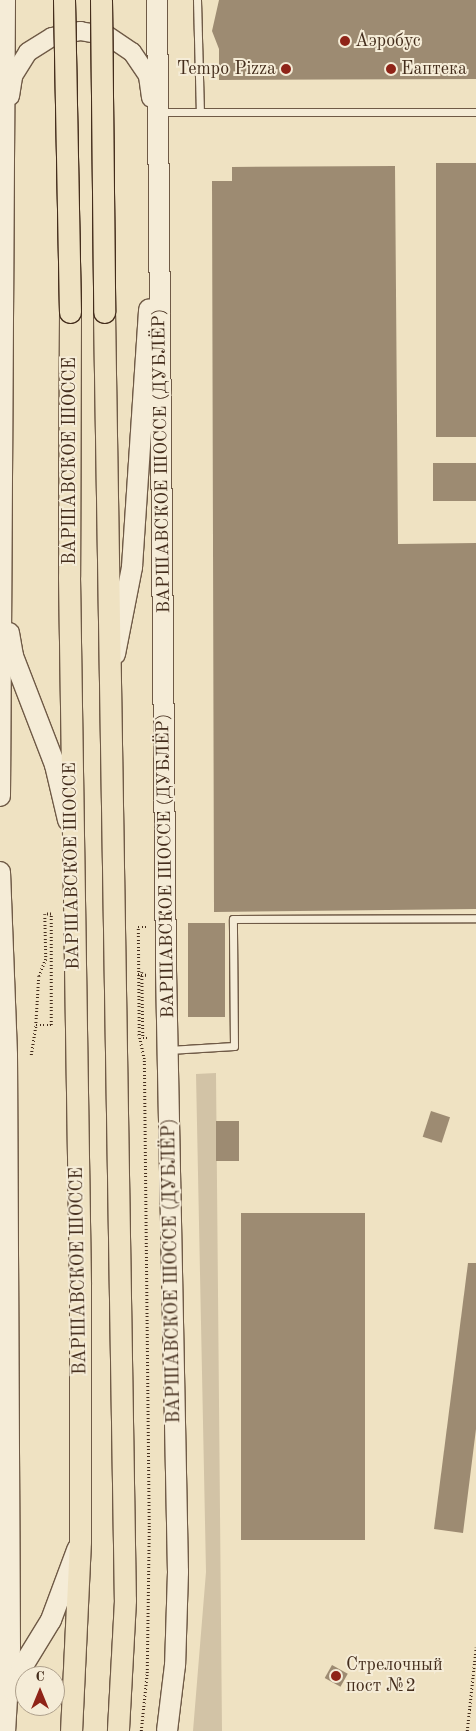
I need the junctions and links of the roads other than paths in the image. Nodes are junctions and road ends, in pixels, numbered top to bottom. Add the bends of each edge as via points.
1 (5, 0) edge
2 (64, 0) edge
3 (100, 0) edge
4 (157, 0) edge
5 (197, 0) edge
6 (200, 111) junction
7 (159, 112) junction
8 (476, 112) edge
9 (4, 143) junction
10 (158, 143) junction
11 (160, 194) junction
12 (0, 587) edge
13 (110, 677) junction
14 (0, 796) edge
15 (72, 837) junction
16 (0, 872) edge
17 (476, 918) edge
18 (168, 1050) junction
19 (80, 1541) junction
20 (8, 1705) junction
21 (5, 1731) edge
22 (71, 1731) edge
23 (118, 1731) edge
24 (167, 1731) edge

1 - 9 main road
2 - 15 main road, ВАРШАВСКОЕ ШОССЕ, bridge via 70,312
3 - 13 main road, ВАРШАВСКОЕ ШОССЕ, bridge
4 - 7 main road, ВАРШАВСКОЕ ШОССЕ (ДУБЛЁР)
5 - 6 lane
6 - 7 lane
6 - 8 lane
7 - 10 main road, ВАРШАВСКОЕ ШОССЕ (ДУБЛЁР)
9 - 10 street via 13,76 19,64 28,52 46,40 66,32 80,31 94,32 114,40 132,52 141,63 148,76
9 - 12 main road
10 - 11 main road, ВАРШАВСКОЕ ШОССЕ (ДУБЛЁР)
11 - 13 main road via 132,567
11 - 18 main road, ВАРШАВСКОЕ ШОССЕ (ДУБЛЁР)
12 - 14 main road
12 - 15 main road via 13,656 55,765
13 - 23 main road, ВАРШАВСКОЕ ШОССЕ via 125,1600
15 - 19 main road, ВАРШАВСКОЕ ШОССЕ via 80,1293
16 - 20 main road via 7,1056
17 - 18 lane via 233,919 234,1046
18 - 24 main road, ВАРШАВСКОЕ ШОССЕ (ДУБЛЁР) via 178,1572 175,1665
19 - 20 main road via 51,1620 21,1669
19 - 22 main road, ВАРШАВСКОЕ ШОССЕ
20 - 21 main road

